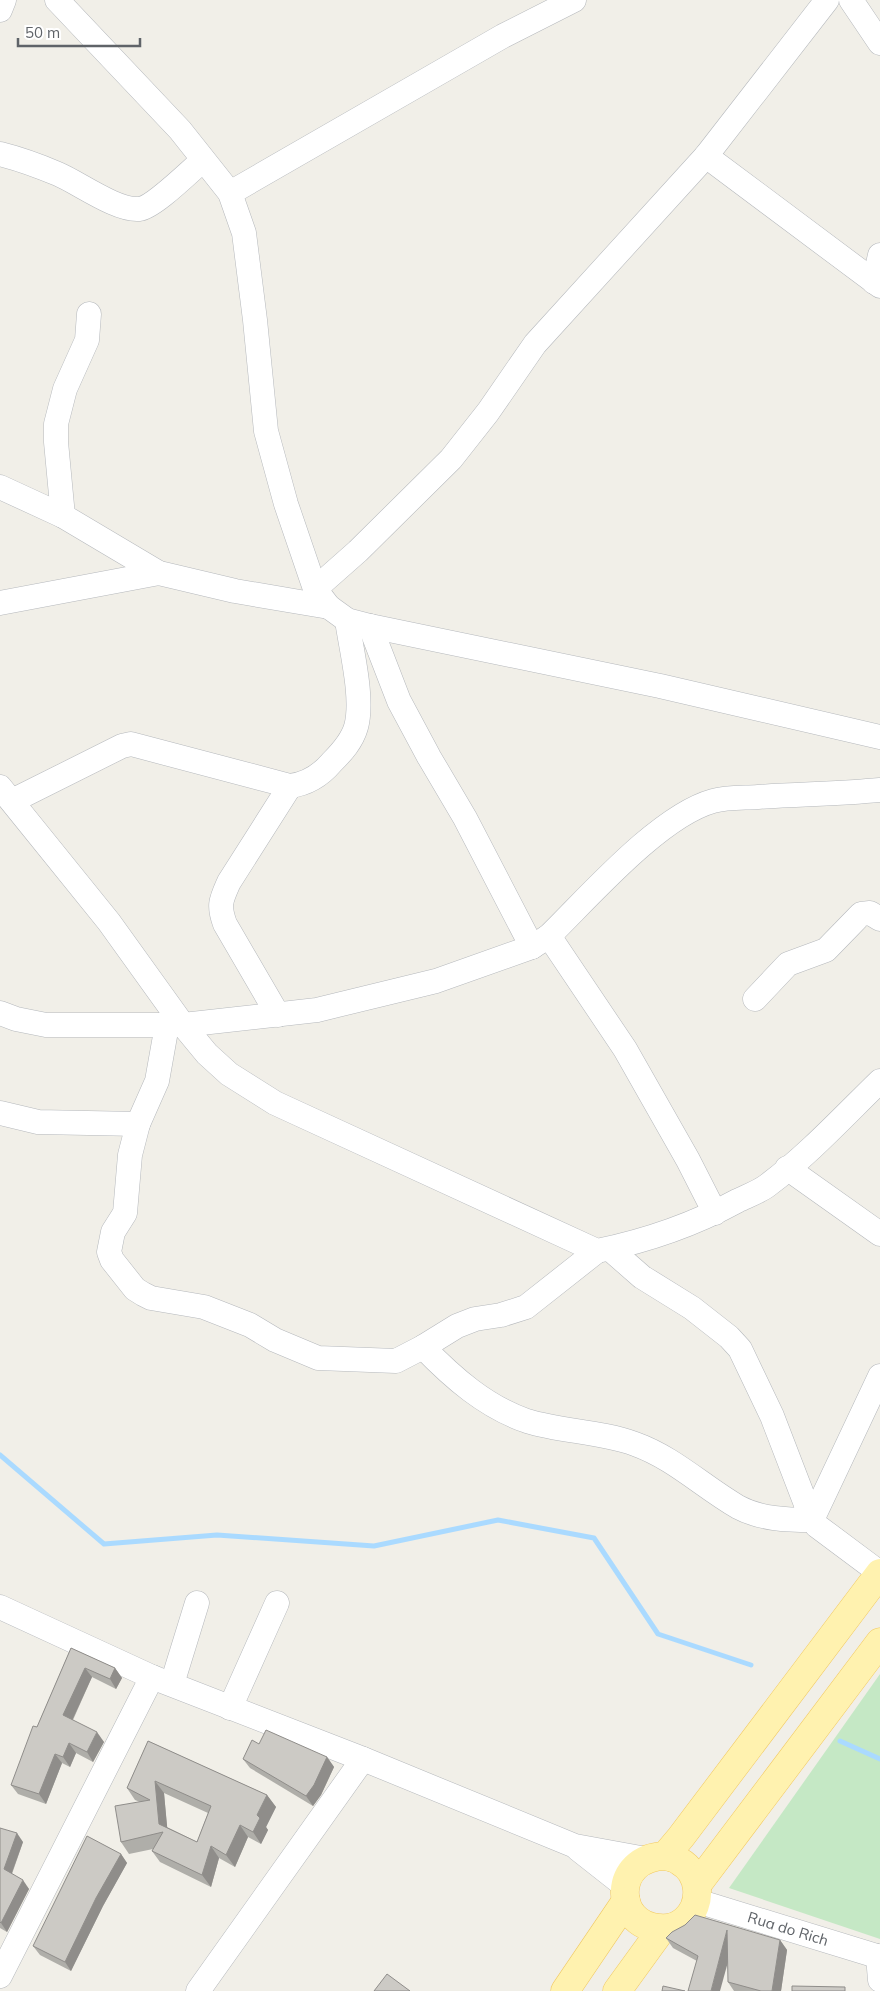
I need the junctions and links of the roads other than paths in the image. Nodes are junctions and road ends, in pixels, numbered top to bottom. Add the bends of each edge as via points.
1 (4, 0) edge
2 (57, 0) edge
3 (574, 0) edge
4 (827, 0) edge
5 (851, 0) edge
6 (0, 10) edge
7 (880, 43) edge
8 (0, 154) edge
9 (706, 156) junction
10 (203, 160) junction
11 (230, 193) junction
12 (880, 255) edge
13 (877, 284) edge
14 (89, 314) dead end
15 (0, 487) edge
16 (63, 516) junction
17 (159, 573) junction
18 (0, 603) edge
19 (330, 605) junction
20 (370, 626) junction
21 (880, 737) edge
22 (290, 786) junction
23 (880, 790) edge
24 (6, 794) edge
25 (880, 919) edge
26 (540, 942) junction
27 (755, 999) dead end
28 (0, 1013) edge
29 (278, 1015) junction
30 (175, 1025) junction
31 (880, 1081) edge
32 (0, 1113) edge
33 (138, 1124) junction
34 (787, 1168) junction
35 (715, 1213) junction
36 (880, 1234) edge
37 (603, 1250) junction
38 (423, 1347) junction
39 (880, 1376) edge
40 (812, 1520) junction
41 (880, 1573) edge
42 (277, 1603) dead end
43 (197, 1604) dead end
44 (0, 1606) edge
45 (880, 1642) edge
46 (162, 1680) junction
47 (230, 1708) junction
48 (364, 1758) junction
49 (575, 1846) junction
50 (655, 1857) junction
51 (697, 1893) junction
52 (626, 1894) junction
53 (662, 1929) junction
54 (879, 1957) edge
55 (0, 1976) edge
56 (880, 1980) edge
57 (198, 1991) edge
58 (565, 1991) edge
59 (617, 1991) edge

1 - 6 street
2 - 10 street via 180,130
3 - 11 street via 503,36
4 - 9 street
5 - 7 street
8 - 10 street via 20,158 59,174 121,207 140,209 154,202
9 - 13 street
9 - 19 street via 535,344 451,459 358,551
10 - 11 street
11 - 19 street via 244,233 266,431 286,504
12 - 13 street
14 - 16 street via 87,340 65,389 56,424
15 - 16 street
16 - 17 street
17 - 18 street
17 - 19 street via 235,591
19 - 20 street
19 - 22 street via 359,702 356,727 345,748 324,772 300,785
20 - 21 street via 660,686
20 - 26 street via 399,701 429,757
22 - 24 street via 131,744
22 - 29 street via 229,882 220,909 225,924
23 - 26 street via 714,801 696,807 648,840
24 - 30 street via 109,922
25 - 27 street via 870,913 861,914 826,950 788,964
26 - 29 street via 436,981 317,1010
26 - 35 street via 625,1049
28 - 30 street via 46,1025
29 - 30 street
30 - 33 street via 157,1081
30 - 37 street via 229,1074 275,1103
31 - 34 street
32 - 33 street via 38,1122
33 - 38 street via 130,1155 125,1213 113,1232 110,1252 112,1260 135,1289 151,1298 204,1307 318,1358 396,1361
34 - 35 street via 767,1186
34 - 36 street
35 - 37 street via 641,1242
37 - 38 street via 526,1307 475,1319
37 - 40 street via 692,1308 740,1349 772,1416
38 - 40 street via 468,1389 527,1421 635,1444 678,1465 739,1507 769,1517
39 - 40 street
40 - 41 street
41 - 50 main road
42 - 47 street
43 - 46 street
44 - 46 street
45 - 51 main road
46 - 47 street
46 - 55 street
47 - 48 street
48 - 49 street
48 - 57 street
49 - 50 street
49 - 52 street
50 - 51 main road via 679,1861 691,1871
50 - 52 main road via 636,1865 629,1874
51 - 53 main road via 692,1912 684,1921
51 - 54 street, Rua do Rich
52 - 53 main road via 634,1916
52 - 58 main road
53 - 59 main road
54 - 56 street

